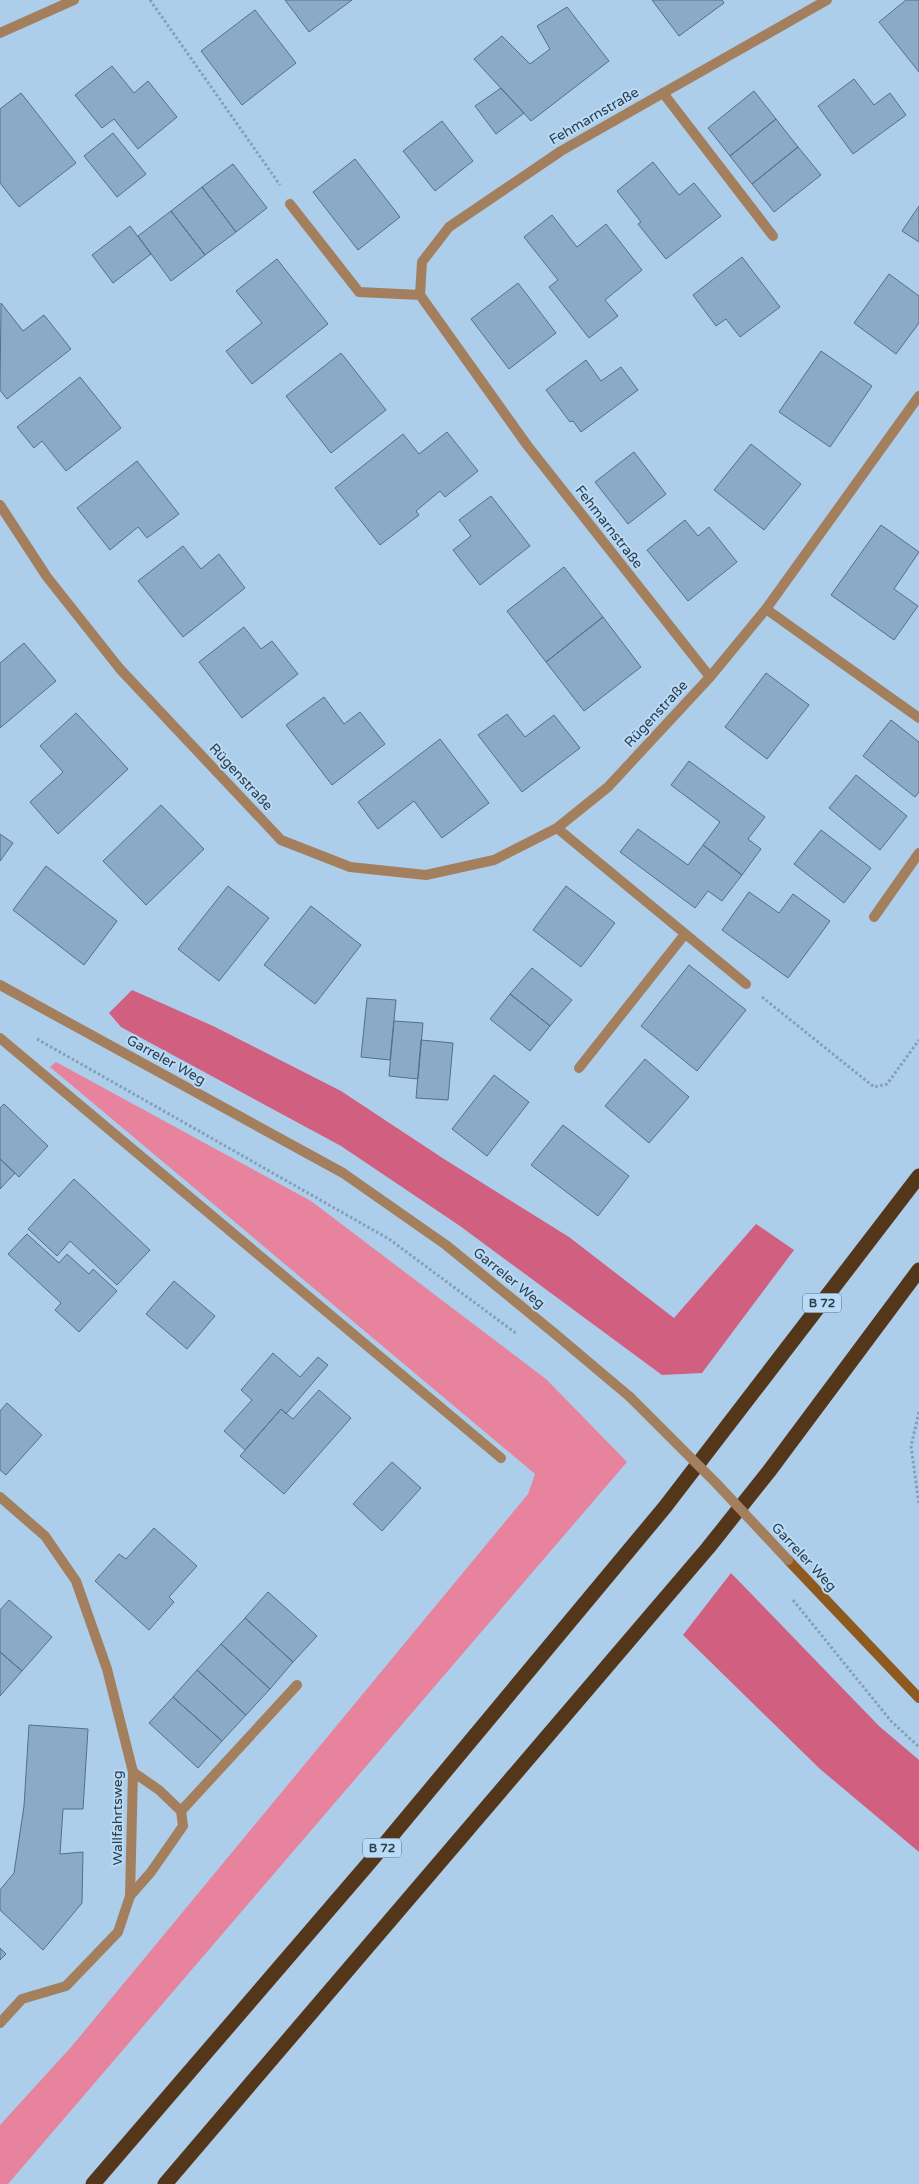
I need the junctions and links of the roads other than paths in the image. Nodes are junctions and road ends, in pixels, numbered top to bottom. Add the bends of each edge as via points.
1 (74, 0) edge
2 (826, 0) edge
3 (0, 33) edge
4 (663, 93) junction
5 (290, 204) road end
6 (773, 236) dead end
7 (420, 295) junction
8 (919, 396) edge
9 (0, 505) edge
10 (766, 609) junction
11 (710, 676) junction
12 (919, 718) edge
13 (557, 828) junction
14 (919, 853) edge
15 (874, 916) dead end
16 (685, 934) junction
17 (746, 984) road end
18 (0, 985) edge
19 (0, 1038) edge
20 (579, 1068) dead end
21 (919, 1176) edge
22 (919, 1270) edge
23 (501, 1458) dead end
24 (0, 1497) edge
25 (297, 1685) dead end
26 (919, 1698) edge
27 (133, 1772) junction
28 (181, 1810) junction
29 (130, 1896) junction
30 (0, 2022) edge
31 (93, 2184) edge
32 (165, 2184) edge

1 - 3 street
2 - 4 street, Fehmarnstraße
4 - 6 street
4 - 7 street, Fehmarnstraße via 561,151 449,227 422,262
5 - 7 street via 359,292
7 - 11 street, Fehmarnstraße via 527,444
8 - 10 street, Rügenstraße
9 - 13 street, Rügenstraße via 47,577 120,669 281,840 350,867 426,875 494,860
10 - 11 street, Rügenstraße
10 - 12 street
11 - 13 street, Rügenstraße via 608,788
13 - 16 street
14 - 15 street
16 - 17 street
16 - 20 street
18 - 26 street, Garreler Weg, bridge via 343,1173 446,1245 630,1397
19 - 23 street
21 - 31 highway, B 72 via 659,1515 369,1863
22 - 32 highway via 708,1548
24 - 27 street, Wallfahrtsweg via 45,1536 76,1581 107,1669
25 - 28 street
27 - 28 street
27 - 29 street, Wallfahrtsweg
28 - 29 street via 183,1826
29 - 30 street, Wallfahrtsweg via 118,1932 66,1986 22,1998

